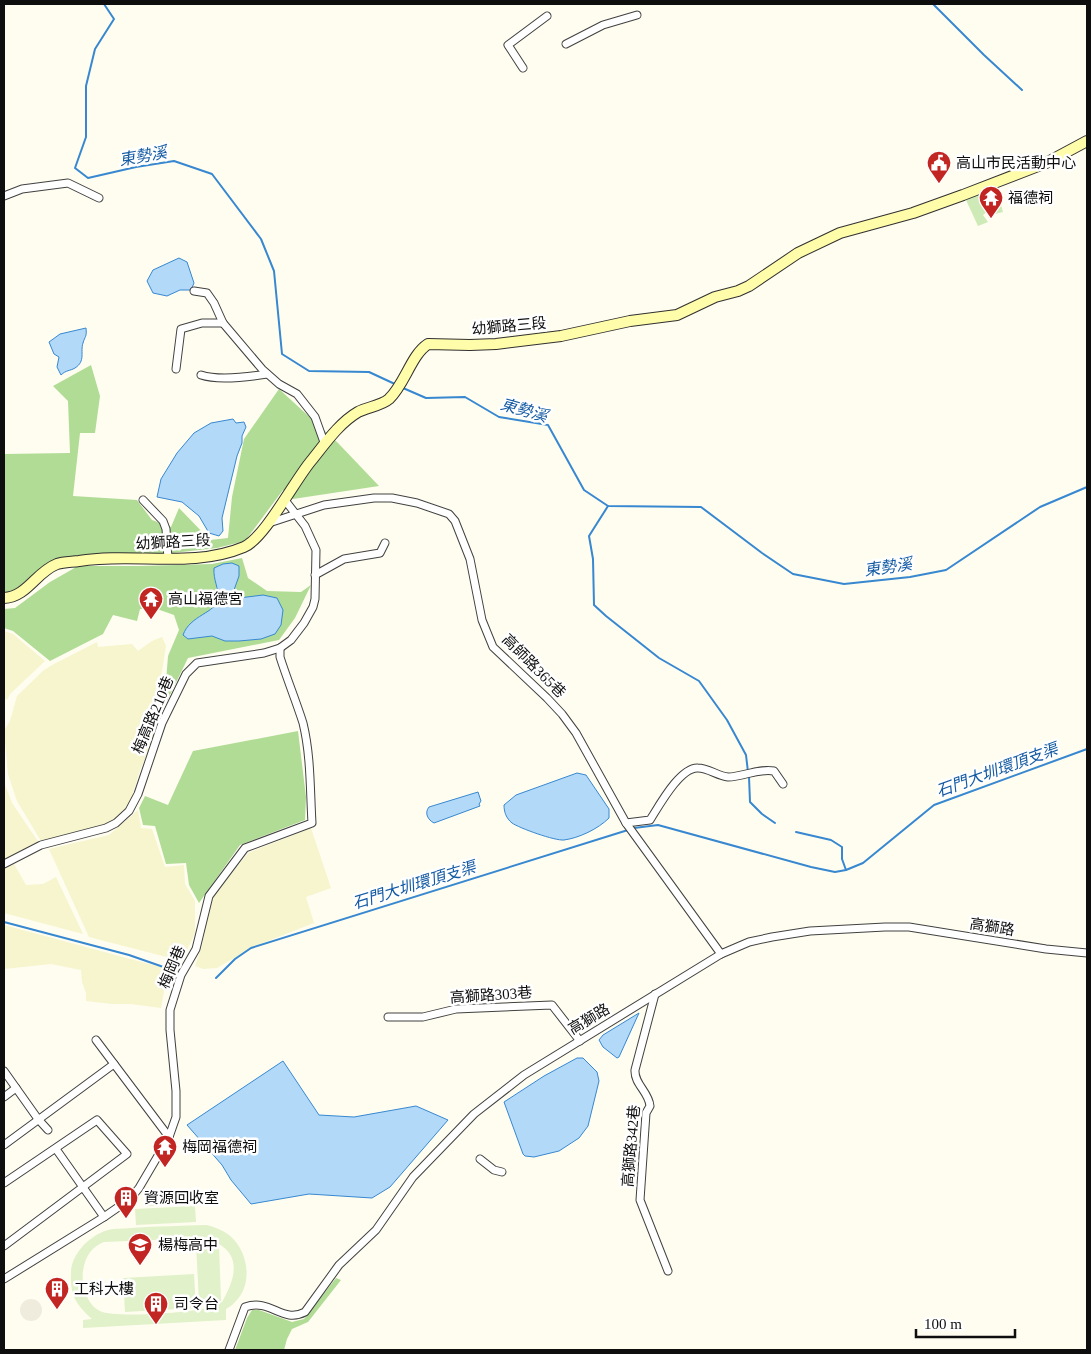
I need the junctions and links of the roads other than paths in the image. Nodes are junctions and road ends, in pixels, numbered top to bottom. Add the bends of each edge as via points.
1 (637, 15) dead end
2 (547, 16) dead end
3 (566, 44) dead end
4 (523, 68) dead end
5 (1087, 142) edge
6 (4, 196) edge
7 (99, 198) dead end
8 (194, 290) dead end
9 (223, 323) junction
10 (176, 369) dead end
11 (267, 374) junction
12 (200, 375) dead end
13 (325, 445) junction
14 (284, 499) junction
15 (143, 500) dead end
16 (295, 515) junction
17 (267, 524) junction
18 (385, 543) dead end
19 (168, 559) junction
20 (315, 575) junction
21 (4, 598) edge
22 (280, 648) junction
23 (784, 784) dead end
24 (626, 823) junction
25 (4, 864) edge
26 (1087, 953) edge
27 (721, 954) junction
28 (656, 994) junction
29 (388, 1016) dead end
30 (96, 1040) dead end
31 (580, 1041) junction
32 (114, 1064) junction
33 (4, 1071) edge
34 (16, 1088) junction
35 (4, 1096) edge
36 (38, 1120) junction
37 (48, 1130) dead end
38 (169, 1136) junction
39 (4, 1144) edge
40 (56, 1149) junction
41 (480, 1160) dead end
42 (502, 1172) dead end
43 (4, 1183) edge
44 (83, 1188) junction
45 (104, 1217) junction
46 (4, 1246) edge
47 (668, 1271) dead end
48 (4, 1279) edge
49 (229, 1350) edge

1 - 3 street via 603,25
2 - 4 street via 508,45
5 - 13 street, 幼獅路三段 via 1046,163 963,195 840,233 798,253 749,286 677,315 496,344 428,344 422,347 388,400 358,412
6 - 7 street via 22,189 68,183
8 - 9 street via 206,293
9 - 10 street via 202,323 181,329
9 - 11 street
11 - 12 street via 248,377
11 - 13 street via 297,394 315,417
13 - 14 street, 幼獅路三段
14 - 16 street, 梅高路210巷
14 - 17 street, 幼獅路三段
15 - 19 street via 163,521
16 - 17 street, 高師路365巷
16 - 20 street, 梅高路210巷 via 305,526 316,550
16 - 24 street, 高師路365巷 via 324,505 374,498 417,503 449,514 470,559 482,620 493,647 562,714
17 - 19 street, 幼獅路三段 via 246,547 213,557
18 - 20 street via 380,553 344,559
19 - 21 street, 幼獅路三段 via 93,558 56,564 26,590 13,598
20 - 22 street, 梅高路210巷 via 313,608 291,640
22 - 25 street, 梅高路210巷 via 197,663 186,674 162,723 129,811 106,828 41,845
22 - 38 street, 梅岡巷 via 280,657 303,724 312,823 245,848 209,896 196,949 181,975 170,1010 176,1117
23 - 24 street via 774,771 727,777 693,768 684,772 650,820
24 - 27 street, 高師路365巷
26 - 27 street, 高獅路 via 885,926 772,937 749,942
27 - 28 street, 高獅路
28 - 31 street, 高獅路
28 - 47 street, 高獅路342巷 via 634,1077 648,1095 650,1106 646,1113 640,1200
29 - 31 street, 高獅路303巷 via 423,1017 456,1009 552,1004
30 - 32 street
31 - 49 street, 高獅路 via 524,1074 474,1114 414,1177 376,1230 339,1265 305,1312 287,1316 263,1304 245,1307
32 - 36 street
32 - 38 street
33 - 34 street
34 - 35 street
34 - 36 street
36 - 37 street
36 - 39 street
38 - 45 street, 梅岡巷 via 139,1188 130,1199
40 - 43 street
40 - 44 street
40 - 44 street via 96,1120 127,1154
41 - 42 street
44 - 45 street
44 - 46 street
45 - 48 street, 梅岡巷

